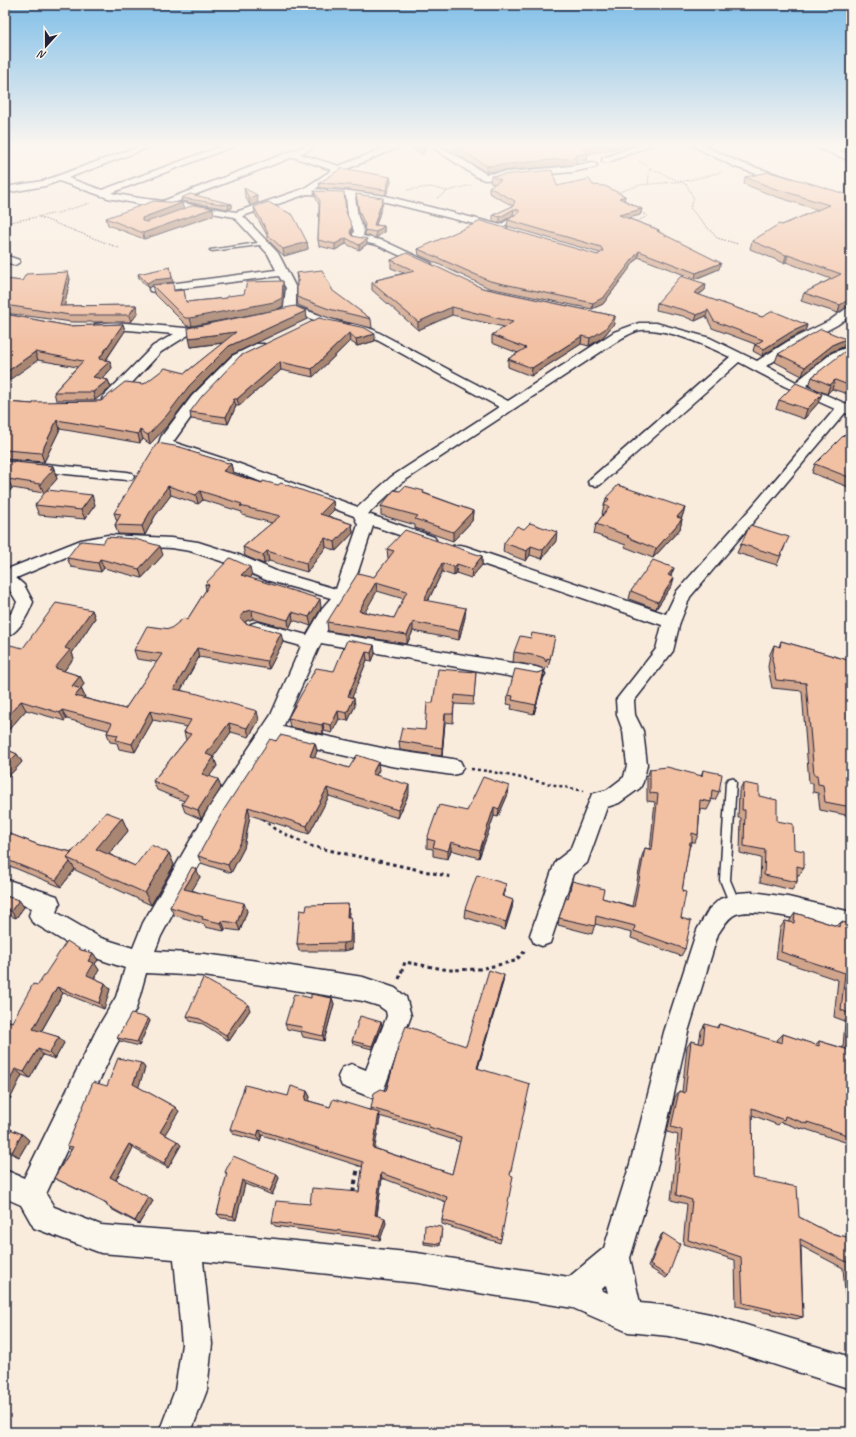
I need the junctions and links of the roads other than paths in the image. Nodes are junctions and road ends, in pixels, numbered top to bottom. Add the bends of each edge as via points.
1 (216, 212) edge
2 (246, 212) edge
3 (352, 212) edge
4 (438, 212) edge
5 (237, 215) junction
6 (516, 217) edge
7 (499, 227) junction
8 (514, 232) edge
9 (264, 243) junction
10 (212, 250) dead end
11 (5, 258) edge
12 (15, 262) dead end
13 (435, 268) edge
14 (283, 272) junction
15 (154, 289) edge
16 (290, 309) junction
17 (851, 310) edge
18 (271, 316) edge
19 (319, 319) junction
20 (622, 321) dead end
21 (224, 326) edge
22 (305, 326) edge
23 (647, 326) junction
24 (89, 327) edge
25 (186, 332) junction
26 (271, 342) edge
27 (851, 350) edge
28 (738, 356) junction
29 (758, 366) junction
30 (798, 386) junction
31 (99, 405) edge
32 (508, 406) junction
33 (847, 409) edge
34 (5, 464) edge
35 (127, 476) dead end
36 (595, 482) dead end
37 (361, 515) junction
38 (5, 576) edge
39 (342, 596) junction
40 (672, 622) junction
41 (253, 626) edge
42 (5, 632) edge
43 (314, 639) junction
44 (536, 674) edge
45 (269, 731) junction
46 (453, 767) road end
47 (731, 782) dead end
48 (5, 888) edge
49 (735, 904) junction
50 (851, 922) edge
51 (542, 935) road end
52 (139, 961) junction
53 (351, 1077) dead end
54 (18, 1189) edge
55 (187, 1245) junction
56 (614, 1258) junction
57 (574, 1293) junction
58 (628, 1317) junction
59 (851, 1373) edge
60 (175, 1432) edge

1 - 5 street
2 - 5 street
3 - 13 street via 360,231 357,238 380,243
4 - 7 street
5 - 9 street
6 - 7 lane
7 - 8 street
9 - 10 lane
9 - 14 street via 274,253
11 - 12 street
14 - 15 street
14 - 16 street via 291,288
16 - 18 street
16 - 19 street
17 - 29 street
19 - 22 street
19 - 32 street via 370,332
20 - 23 street
21 - 25 street
23 - 28 street via 706,341
23 - 32 street via 639,326 618,335
24 - 25 street via 118,326
25 - 31 street via 157,349 122,386
26 - 37 street via 236,359 197,399 166,443
27 - 30 street via 836,356
28 - 29 street
28 - 36 street
29 - 30 street
30 - 33 street
32 - 37 street via 396,480
33 - 40 street via 683,596
34 - 35 street
37 - 39 street via 366,525 364,535
37 - 40 street
38 - 39 street via 81,545 108,540 164,543 192,546 233,559 272,576
38 - 42 street via 18,589 25,602 20,614
39 - 43 street via 330,610
40 - 51 street via 664,651 625,700 638,765 633,782 612,797 599,800 580,856 564,868
41 - 43 street
43 - 44 street
43 - 45 street via 279,718
45 - 46 street via 391,758
45 - 52 street via 217,812 151,931
47 - 49 lane via 725,880
48 - 52 street via 49,903 40,915 95,946
49 - 50 street via 762,902
49 - 56 street via 728,906 716,916 708,930 676,1032 644,1164
52 - 53 street via 258,972 363,989 386,996 397,1005 399,1016 373,1085
52 - 54 street via 128,1001
54 - 55 street via 44,1218 101,1239
55 - 57 street via 417,1268
55 - 60 street via 197,1344 190,1390
56 - 57 street
56 - 58 street
57 - 58 street
58 - 59 street via 710,1329

